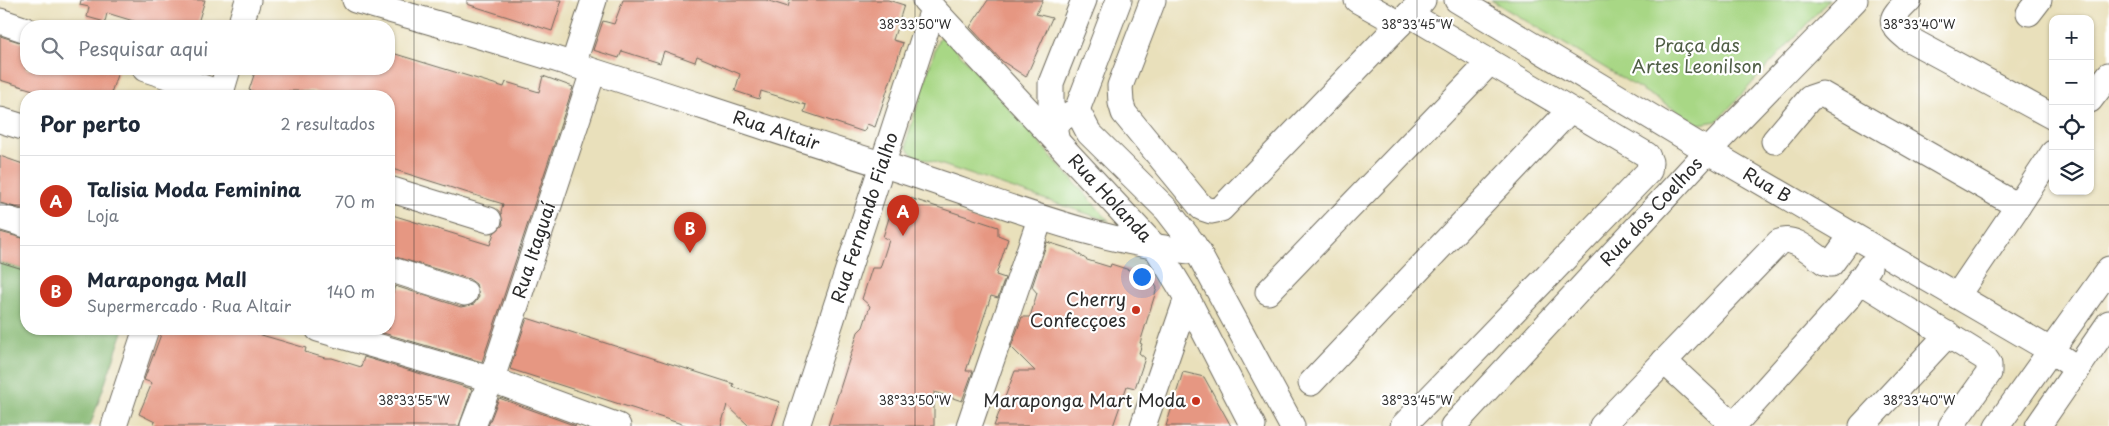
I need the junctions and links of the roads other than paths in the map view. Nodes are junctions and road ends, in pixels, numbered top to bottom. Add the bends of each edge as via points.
1 (248, 0) edge
2 (354, 0) edge
3 (594, 0) edge
4 (1084, 0) edge
5 (1119, 0) edge
6 (1153, 0) edge
7 (1357, 0) edge
8 (1457, 0) edge
9 (1856, 0) edge
10 (1909, 0) edge
11 (929, 4) edge
12 (1410, 13) edge
13 (242, 20) edge
14 (0, 21) edge
15 (20, 28) edge
16 (1490, 62) junction
17 (583, 68) junction
18 (2109, 74) edge
19 (163, 75) edge
20 (226, 75) edge
21 (208, 90) edge
22 (221, 90) edge
23 (2094, 95) edge
24 (1077, 110) junction
25 (1570, 110) junction
26 (2049, 116) edge
27 (0, 120) edge
28 (1048, 125) junction
29 (20, 126) edge
30 (1774, 141) dead end
31 (1708, 151) junction
32 (2049, 159) edge
33 (883, 165) junction
34 (395, 191) edge
35 (2018, 206) junction
36 (0, 217) edge
37 (1040, 219) junction
38 (489, 220) dead end
39 (20, 222) edge
40 (1852, 235) junction
41 (1157, 248) junction
42 (1879, 251) junction
43 (1199, 252) junction
44 (2109, 268) edge
45 (395, 271) edge
46 (1859, 280) junction
47 (1268, 292) dead end
48 (465, 293) dead end
49 (1957, 296) junction
50 (1187, 298) junction
51 (2109, 323) edge
52 (1948, 334) junction
53 (144, 335) edge
54 (339, 335) edge
55 (2050, 350) junction
56 (1664, 361) junction
57 (2078, 369) junction
58 (490, 379) junction
59 (1311, 383) dead end
60 (114, 426) edge
61 (473, 426) edge
62 (618, 426) edge
63 (797, 426) edge
64 (969, 426) edge
65 (1143, 426) edge
66 (1253, 426) edge
67 (1292, 426) edge
68 (1403, 426) edge
69 (1453, 426) edge
70 (1602, 426) edge
71 (1733, 426) edge
72 (1862, 426) edge
73 (1951, 426) edge
74 (1997, 426) edge
75 (2038, 426) edge

1 - 13 street
2 - 17 street, Rua Altair
3 - 17 street, Rua Itaguaí
4 - 28 street via 1051,83
5 - 24 street
6 - 12 street via 1120,86 1121,103 1124,113 1202,208 1211,211 1221,209
7 - 12 street
8 - 31 street, Rua B
9 - 31 street, Rua dos Coelhos
10 - 26 street via 1892,21 1894,27 1908,38
11 - 28 street, Rua Holanda
11 - 33 street, Rua Fernando Fialho
12 - 16 street
14 - 15 street
16 - 25 street
16 - 47 street
17 - 33 street, Rua Altair
17 - 58 street, Rua Itaguaí
18 - 23 street
19 - 21 street
20 - 22 street
24 - 28 street
24 - 43 street, Rua Holanda via 1089,133 1167,210
25 - 59 street
25 - 68 street via 1647,155 1649,171
27 - 29 street
28 - 41 street, Rua Holanda
30 - 35 street via 1810,98 1822,94
31 - 40 street, Rua B
31 - 69 street, Rua dos Coelhos
32 - 35 street
33 - 37 street, Rua Altair
33 - 63 street, Rua Fernando Fialho
34 - 38 street
35 - 49 street
36 - 39 street
37 - 41 street, Rua Altair via 1105,238
37 - 64 street
40 - 42 street, Rua B
40 - 56 street via 1831,264 1793,240 1778,242
41 - 43 street, Rua Altair
41 - 50 street, Rua Holanda
42 - 46 street
42 - 49 street, Rua B
43 - 67 street, Rua Holanda
44 - 55 street
45 - 48 street
46 - 52 street
46 - 71 street via 1847,298
49 - 55 street, Rua B
50 - 65 street
50 - 66 street, Rua Holanda
51 - 57 street
52 - 72 street
52 - 73 street via 1989,364 1989,373
53 - 60 street
54 - 58 street
55 - 57 street, Rua B
55 - 74 street
56 - 70 street
56 - 71 street
57 - 75 street
58 - 61 street, Rua Itaguaí
58 - 62 street

